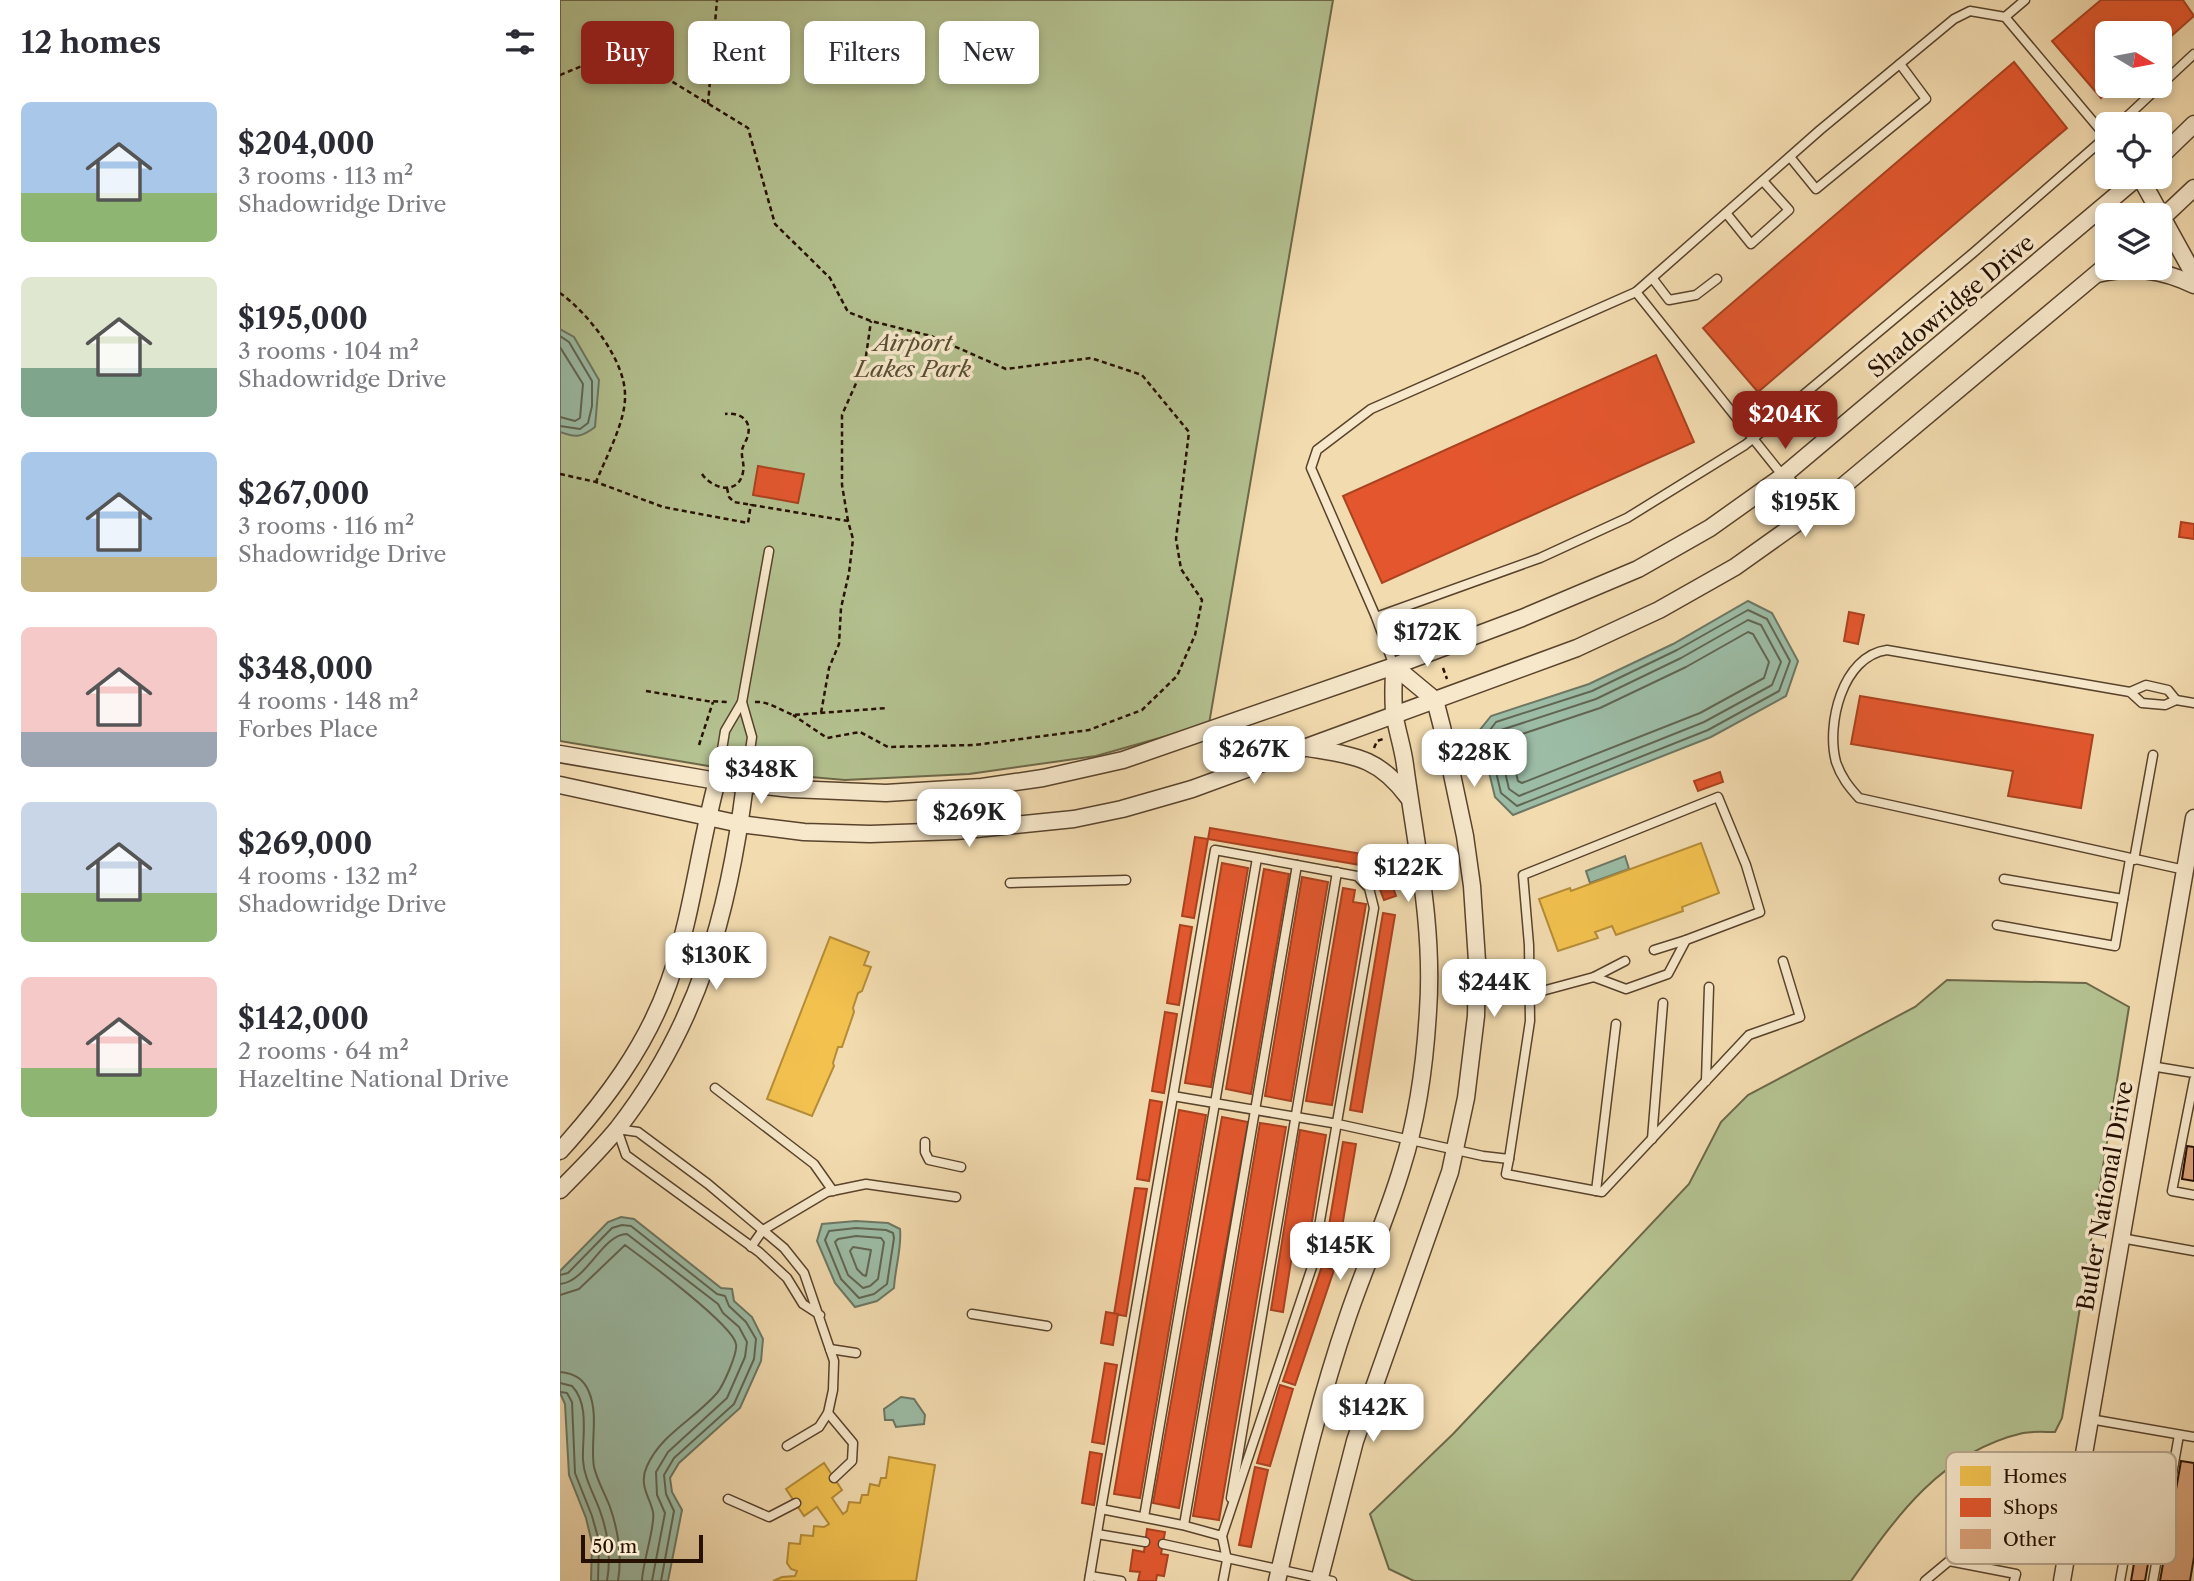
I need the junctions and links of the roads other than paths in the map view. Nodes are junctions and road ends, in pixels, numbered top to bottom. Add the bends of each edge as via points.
1 (2025, 0) edge
2 (2005, 17) junction
3 (2194, 54) edge
4 (1900, 64) junction
5 (2132, 112) edge
6 (2095, 123) edge
7 (2194, 124) edge
8 (2172, 145) edge
9 (2095, 147) edge
10 (1790, 156) junction
11 (1763, 181) junction
12 (2194, 188) edge
13 (2125, 189) edge
14 (2172, 209) edge
15 (1726, 214) junction
16 (2172, 238) edge
17 (2095, 275) edge
18 (2194, 275) edge
19 (2172, 276) edge
20 (1653, 279) junction
21 (1717, 279) dead end
22 (2194, 285) edge
23 (1636, 292) junction
24 (1755, 438) junction
25 (1783, 476) junction
26 (1811, 513) junction
27 (769, 551) dead end
28 (1376, 617) junction
29 (1394, 666) junction
30 (2130, 692) junction
31 (1435, 700) junction
32 (2176, 700) junction
33 (743, 702) junction
34 (2194, 703) edge
35 (1395, 716) junction
36 (1305, 748) junction
37 (560, 754) edge
38 (2153, 755) dead end
39 (717, 781) junction
40 (745, 784) junction
41 (560, 785) edge
42 (1408, 797) junction
43 (707, 818) junction
44 (2194, 818) edge
45 (740, 824) junction
46 (1257, 858) junction
47 (2132, 860) junction
48 (1297, 865) junction
49 (2185, 870) junction
50 (1337, 873) junction
51 (2004, 879) dead end
52 (1126, 880) dead end
53 (1010, 883) dead end
54 (2123, 900) junction
55 (1997, 925) dead end
56 (1686, 940) junction
57 (1654, 950) dead end
58 (1625, 961) dead end
59 (1783, 961) dead end
60 (1594, 977) junction
61 (1709, 987) dead end
62 (1531, 994) junction
63 (1663, 1003) dead end
64 (1616, 1024) dead end
65 (2151, 1066) junction
66 (2194, 1073) edge
67 (2194, 1080) edge
68 (1706, 1081) junction
69 (715, 1088) dead end
70 (1173, 1096) junction
71 (1215, 1103) junction
72 (1255, 1110) junction
73 (1296, 1117) junction
74 (1338, 1125) junction
75 (2189, 1128) edge
76 (617, 1129) junction
77 (1652, 1139) junction
78 (1409, 1140) junction
79 (925, 1142) dead end
80 (1456, 1150) junction
81 (560, 1152) edge
82 (1509, 1158) junction
83 (961, 1167) dead end
84 (560, 1190) edge
85 (833, 1191) junction
86 (1597, 1191) junction
87 (2194, 1195) edge
88 (956, 1197) dead end
89 (763, 1230) junction
90 (2121, 1238) junction
91 (751, 1247) junction
92 (2194, 1251) edge
93 (972, 1314) dead end
94 (820, 1315) junction
95 (1047, 1326) dead end
96 (830, 1349) junction
97 (856, 1353) dead end
98 (828, 1413) junction
99 (2090, 1419) junction
100 (2179, 1434) junction
101 (2194, 1437) edge
102 (787, 1446) dead end
103 (2084, 1452) edge
104 (2176, 1452) edge
105 (834, 1478) dead end
106 (728, 1499) dead end
107 (796, 1503) dead end
108 (1101, 1509) junction
109 (1144, 1517) junction
110 (1184, 1525) junction
111 (1226, 1525) junction
112 (1097, 1534) junction
113 (1222, 1536) junction
114 (1145, 1542) dead end
115 (1163, 1544) dead end
116 (1227, 1560) junction
117 (1946, 1564) edge
118 (1964, 1564) edge
119 (1278, 1576) edge
120 (1090, 1578) edge
121 (1324, 1580) edge
122 (1121, 1581) edge
123 (1223, 1581) edge
124 (1925, 1581) edge
125 (2014, 1581) edge

1 - 2 lane
2 - 4 lane via 1970,11
2 - 6 lane
3 - 5 lane
4 - 10 lane
4 - 10 lane via 1926,99 1816,189
7 - 8 street
9 - 24 lane
10 - 11 lane
11 - 15 lane
11 - 15 lane via 1789,210 1751,244
12 - 14 street
13 - 25 street, Shadowridge Drive
15 - 20 lane
16 - 18 street
17 - 26 street
19 - 22 street
20 - 21 lane via 1669,300 1696,295
20 - 23 lane
23 - 24 lane
23 - 28 lane via 1371,409 1317,450 1311,468
24 - 25 lane
24 - 28 lane via 1627,518 1540,558
25 - 26 street
25 - 29 street, Shadowridge Drive via 1710,528 1639,569
26 - 31 street via 1659,610 1577,648
27 - 33 lane
28 - 29 lane
29 - 31 street
29 - 35 street
29 - 40 street, Shadowridge Drive via 1154,751 1043,778 886,793
30 - 32 lane via 2142,703 2165,705
30 - 32 lane via 2146,685 2168,690
30 - 47 lane via 1880,651 1864,659 1846,680 1835,735 1836,760 1844,781 1859,798
31 - 35 street
31 - 80 street via 1469,859 1476,937 1474,1043
32 - 34 lane
33 - 39 lane via 725,731
33 - 40 lane via 752,737
35 - 36 street
35 - 42 street
36 - 42 street via 1367,761 1387,772
36 - 45 street via 1170,796 1074,819 894,834 804,832
37 - 39 street, Shadowridge Drive
38 - 47 lane
39 - 40 street, Shadowridge Drive
39 - 43 street
40 - 45 street
41 - 43 street
42 - 78 street via 1424,883 1429,945 1425,1051
43 - 45 street
43 - 81 street via 684,928 658,1010 612,1089
44 - 49 street, Butler National Drive
45 - 76 street via 706,970 660,1064
46 - 48 lane
46 - 70 lane via 1215,850
46 - 71 lane
47 - 49 lane
47 - 54 lane
48 - 50 lane
48 - 72 lane
49 - 65 street, Butler National Drive
50 - 73 lane
50 - 74 lane via 1364,880 1374,908
51 - 54 lane
52 - 53 lane
54 - 55 lane via 2115,946
56 - 57 lane
56 - 60 lane via 1668,974 1626,989
56 - 62 lane via 1760,912 1718,797 1523,874
58 - 60 lane
59 - 68 lane via 1800,1017 1749,1035
60 - 62 lane
61 - 68 lane
62 - 82 lane
63 - 77 lane
64 - 86 lane
65 - 66 lane
65 - 90 street, Butler National Drive
67 - 75 lane
68 - 77 lane
69 - 85 lane via 814,1164
70 - 71 lane
70 - 108 lane
71 - 72 lane
71 - 109 lane
72 - 73 lane
72 - 110 lane
73 - 74 lane
73 - 111 lane
74 - 78 lane
74 - 111 lane via 1312,1268
75 - 87 lane via 2172,1191
76 - 84 street
76 - 89 lane via 638,1132
76 - 91 lane via 626,1155
77 - 86 lane via 1602,1192
78 - 80 lane
78 - 119 street via 1332,1366
79 - 83 lane via 929,1160
80 - 82 lane
80 - 121 street via 1355,1441
82 - 86 lane via 1506,1174
85 - 88 lane via 866,1184
85 - 89 lane
89 - 91 lane
89 - 94 lane via 804,1273
90 - 92 lane
90 - 99 street, Butler National Drive
91 - 94 lane via 787,1278 803,1304
93 - 95 lane
94 - 96 lane
96 - 97 lane
96 - 98 lane via 834,1361
98 - 102 lane via 819,1427
98 - 105 lane via 853,1443 852,1461
99 - 100 lane
99 - 103 street, Butler National Drive
100 - 101 lane
100 - 104 lane
106 - 107 lane via 769,1517
108 - 109 lane
108 - 112 lane
109 - 110 lane
110 - 113 lane
111 - 113 lane
112 - 114 lane
112 - 120 lane
113 - 116 lane
115 - 116 lane
116 - 119 lane
116 - 123 lane
117 - 124 lane
118 - 125 lane via 2015,1574
119 - 121 lane
120 - 122 lane

